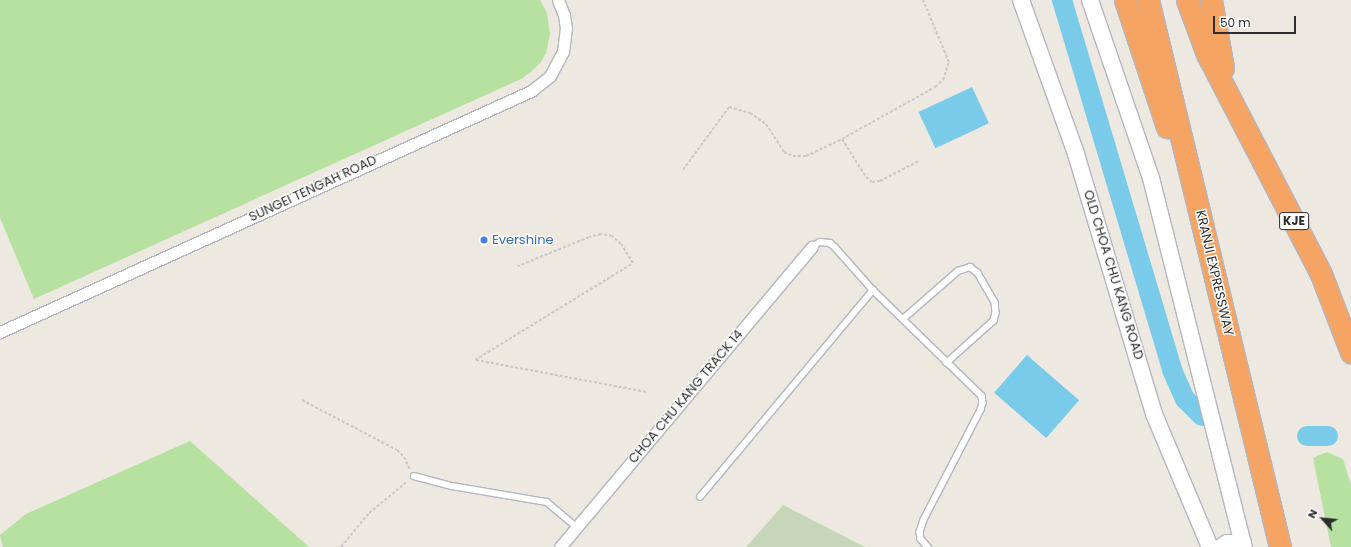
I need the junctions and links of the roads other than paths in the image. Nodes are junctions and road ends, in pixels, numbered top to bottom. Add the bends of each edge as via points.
1 (558, 0) edge
2 (1021, 0) edge
3 (1090, 0) edge
4 (1125, 0) edge
5 (1148, 0) edge
6 (1187, 0) edge
7 (1211, 0) edge
8 (1227, 95) junction
9 (1183, 146) junction
10 (812, 247) joint
11 (873, 290) junction
12 (903, 319) junction
13 (0, 332) edge
14 (1351, 352) edge
15 (947, 363) junction
16 (414, 476) road end
17 (700, 497) dead end
18 (576, 526) junction
19 (1244, 545) edge
20 (560, 547) edge
21 (928, 547) edge
22 (1210, 547) edge
23 (1221, 547) edge
24 (1280, 547) edge

1 - 13 street, SUNGEI TENGAH ROAD via 566,28 563,52 550,76 531,91
2 - 22 main road, OLD CHOA CHU KANG ROAD via 1076,154 1154,414
3 - 19 main road via 1151,178
4 - 9 highway via 1165,124
5 - 9 highway, KRANJI EXPRESSWAY
6 - 8 highway, KJE via 1207,54
7 - 8 highway
8 - 14 highway, KJE via 1321,274
9 - 24 highway, KRANJI EXPRESSWAY
10 - 11 lane via 820,242 830,243
10 - 18 street, CHOA CHU KANG TRACK 14
11 - 12 lane
11 - 17 lane
12 - 15 lane
12 - 15 lane via 958,271 970,267 978,273 995,302 994,321
15 - 21 lane via 982,396 983,403 924,520 920,532 921,539
16 - 18 lane via 452,486 547,502
18 - 20 street, CHOA CHU KANG TRACK 14
19 - 23 main road via 1227,544

